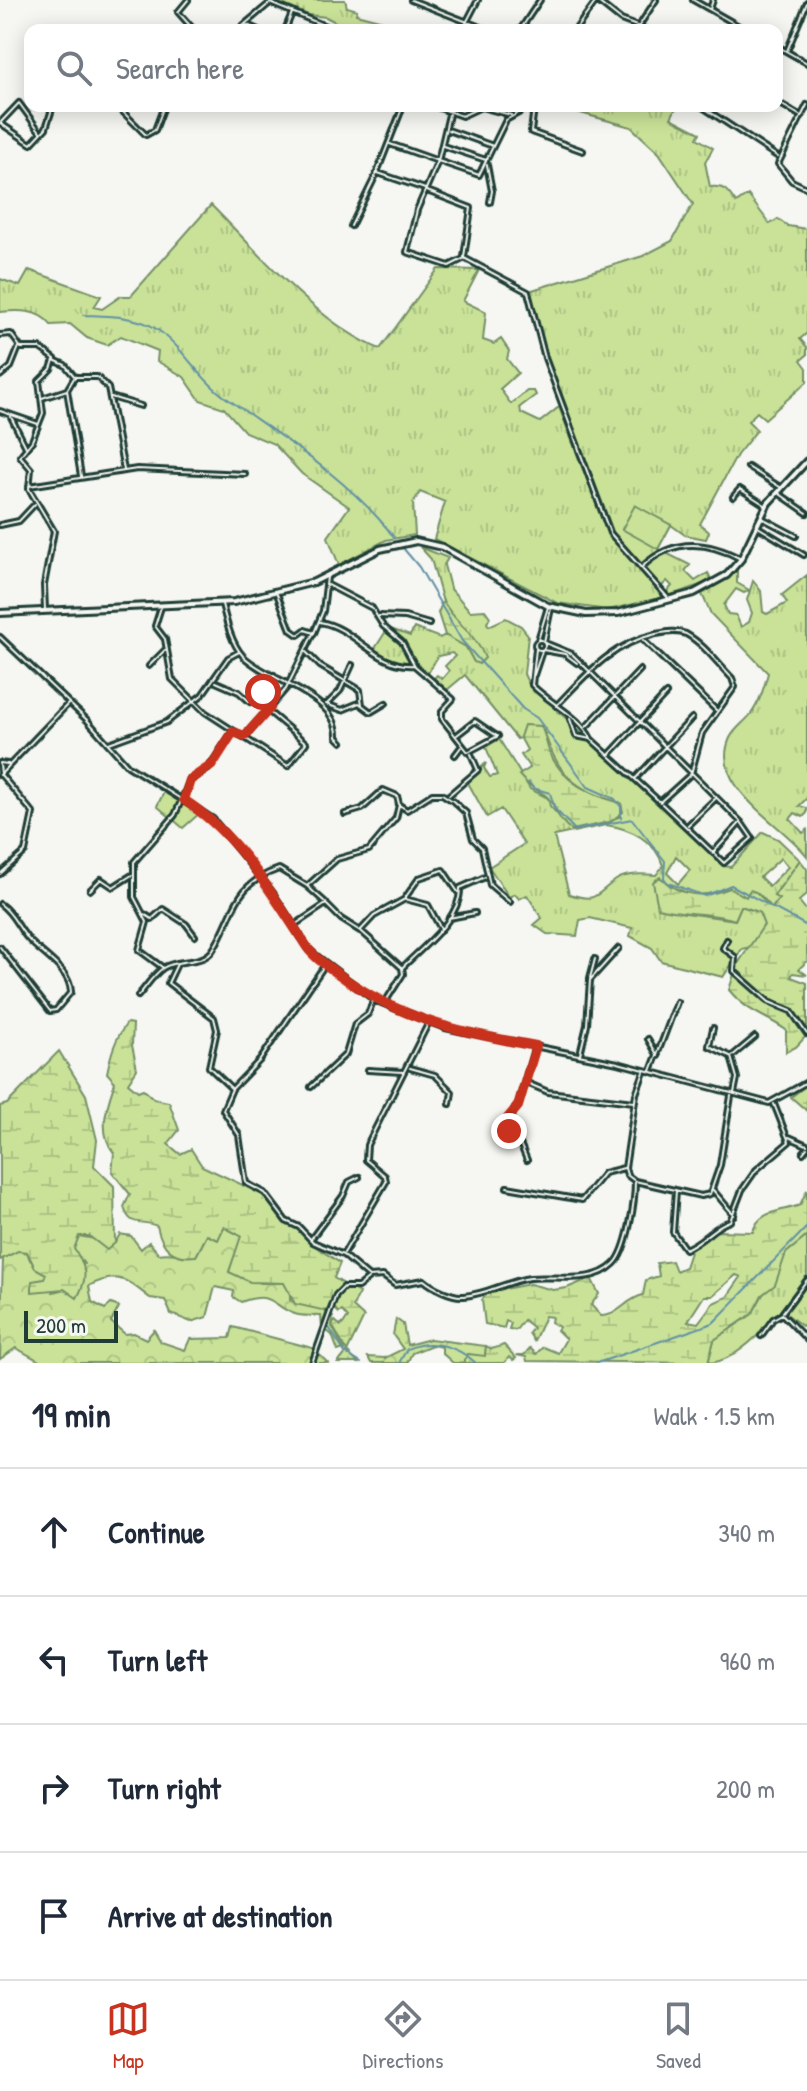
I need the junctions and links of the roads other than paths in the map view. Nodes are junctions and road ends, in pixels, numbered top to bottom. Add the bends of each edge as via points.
1 (188, 0) edge
2 (411, 0) edge
3 (478, 0) edge
4 (540, 0) edge
5 (656, 0) edge
6 (693, 0) edge
7 (713, 0) edge
8 (800, 0) edge
9 (597, 1) edge
10 (421, 2) edge
11 (807, 2) edge
12 (710, 9) junction
13 (293, 12) junction
14 (466, 23) junction
15 (189, 24) edge
16 (245, 24) edge
17 (288, 24) edge
18 (321, 24) edge
19 (469, 24) edge
20 (524, 24) edge
21 (580, 24) edge
22 (634, 24) edge
23 (640, 24) edge
24 (736, 24) edge
25 (783, 49) edge
26 (787, 51) junction
27 (807, 63) edge
28 (783, 105) edge
29 (807, 105) edge
30 (24, 110) edge
31 (26, 112) edge
32 (51, 112) edge
33 (123, 112) edge
34 (162, 112) edge
35 (401, 112) edge
36 (448, 112) edge
37 (454, 112) edge
38 (475, 112) edge
39 (502, 112) edge
40 (518, 112) edge
41 (535, 112) edge
42 (710, 112) edge
43 (512, 115) junction
44 (802, 116) junction
45 (0, 123) edge
46 (446, 130) junction
47 (42, 134) junction
48 (390, 144) junction
49 (442, 146) junction
50 (493, 146) junction
51 (583, 151) dead end
52 (779, 158) junction
53 (438, 161) junction
54 (487, 162) junction
55 (378, 172) junction
56 (807, 188) edge
57 (426, 190) junction
58 (490, 202) dead end
59 (351, 226) dead end
60 (464, 258) junction
61 (0, 335) edge
62 (19, 346) junction
63 (55, 359) junction
64 (0, 376) edge
65 (75, 377) junction
66 (67, 390) junction
67 (110, 396) junction
68 (42, 398) junction
69 (141, 406) dead end
70 (0, 411) edge
71 (10, 416) junction
72 (39, 424) junction
73 (27, 447) junction
74 (807, 461) edge
75 (748, 467) dead end
76 (124, 470) junction
77 (245, 474) dead end
78 (81, 476) junction
79 (28, 487) junction
80 (778, 489) junction
81 (733, 497) dead end
82 (36, 503) junction
83 (766, 506) junction
84 (807, 513) edge
85 (761, 517) junction
86 (0, 525) edge
87 (757, 527) junction
88 (796, 536) dead end
89 (804, 555) dead end
90 (741, 559) junction
91 (642, 568) junction
92 (327, 577) junction
93 (328, 585) junction
94 (277, 593) junction
95 (670, 600) junction
96 (222, 604) junction
97 (161, 606) junction
98 (550, 606) junction
99 (45, 611) junction
100 (0, 613) edge
101 (378, 616) junction
102 (319, 622) junction
103 (429, 624) dead end
104 (314, 633) junction
105 (0, 637) edge
106 (641, 638) junction
107 (538, 640) junction
108 (544, 642) junction
109 (536, 649) junction
110 (166, 650) junction
111 (543, 650) junction
112 (560, 650) junction
113 (240, 652) junction
114 (306, 652) junction
115 (352, 665) dead end
116 (414, 665) junction
117 (149, 666) dead end
118 (640, 670) dead end
119 (270, 671) junction
120 (589, 673) junction
121 (275, 674) junction
122 (533, 676) junction
123 (271, 680) junction
124 (343, 680) junction
125 (215, 681) junction
126 (288, 684) junction
127 (666, 694) dead end
128 (260, 696) junction
129 (614, 697) junction
130 (195, 702) junction
131 (386, 703) dead end
132 (68, 704) junction
133 (325, 705) junction
134 (362, 705) junction
135 (556, 706) junction
136 (269, 709) junction
137 (717, 711) junction
138 (570, 718) junction
139 (692, 718) dead end
140 (640, 723) junction
141 (585, 728) junction
142 (233, 732) junction
143 (457, 735) junction
144 (245, 736) junction
145 (591, 739) junction
146 (342, 742) dead end
147 (108, 744) junction
148 (462, 745) junction
149 (664, 747) junction
150 (470, 753) junction
151 (455, 755) dead end
152 (610, 755) junction
153 (0, 764) edge
154 (9, 765) junction
155 (691, 774) junction
156 (1, 775) edge
157 (634, 780) junction
158 (448, 796) junction
159 (716, 798) junction
160 (184, 800) junction
161 (660, 802) junction
162 (399, 805) junction
163 (345, 814) dead end
164 (741, 822) junction
165 (687, 827) junction
166 (713, 853) junction
167 (0, 874) edge
168 (133, 874) junction
169 (486, 877) junction
170 (261, 878) junction
171 (307, 886) junction
172 (90, 890) dead end
173 (460, 893) junction
174 (405, 899) junction
175 (510, 902) dead end
176 (0, 904) edge
177 (326, 904) junction
178 (143, 913) junction
179 (475, 913) dead end
180 (448, 918) junction
181 (294, 924) junction
182 (441, 929) junction
183 (360, 931) junction
184 (195, 936) dead end
185 (727, 940) dead end
186 (0, 947) edge
187 (619, 948) dead end
188 (595, 959) dead end
189 (177, 964) junction
190 (325, 964) junction
191 (162, 968) junction
192 (402, 968) junction
193 (590, 980) junction
194 (138, 996) dead end
195 (374, 1000) junction
196 (677, 1002) dead end
197 (384, 1004) junction
198 (428, 1023) junction
199 (713, 1028) dead end
200 (807, 1034) edge
201 (755, 1037) dead end
202 (648, 1039) dead end
203 (536, 1046) junction
204 (580, 1055) junction
205 (659, 1057) junction
206 (731, 1057) junction
207 (408, 1067) junction
208 (368, 1070) dead end
209 (645, 1071) junction
210 (405, 1072) junction
211 (650, 1072) junction
212 (807, 1082) edge
213 (526, 1083) junction
214 (311, 1087) dead end
215 (232, 1089) junction
216 (733, 1094) junction
217 (635, 1102) junction
218 (773, 1103) junction
219 (450, 1104) dead end
220 (788, 1136) junction
221 (807, 1146) edge
222 (803, 1153) dead end
223 (527, 1160) dead end
224 (625, 1168) junction
225 (359, 1177) dead end
226 (635, 1181) junction
227 (507, 1187) dead end
228 (712, 1189) junction
229 (676, 1190) junction
230 (735, 1206) junction
231 (728, 1207) junction
232 (734, 1215) junction
233 (311, 1240) junction
234 (343, 1255) junction
235 (369, 1277) junction
236 (807, 1280) edge
237 (782, 1314) junction
238 (761, 1336) dead end
239 (807, 1340) edge
240 (312, 1363) edge

1 - 15 street via 178,12
2 - 10 street
3 - 14 street
4 - 20 street
5 - 23 street
6 - 12 street
7 - 12 street
8 - 11 street
9 - 21 street
9 - 22 street
10 - 14 street
11 - 26 street
12 - 24 street
13 - 16 street via 267,4
13 - 17 street
13 - 18 street
14 - 19 street
25 - 26 street
26 - 27 street
28 - 44 street
29 - 44 street
30 - 45 street via 19,103
31 - 47 street
32 - 47 street
33 - 34 street via 146,135 155,130
35 - 48 street
36 - 46 street
37 - 38 street
39 - 43 street
40 - 43 street
41 - 51 street via 531,132
42 - 52 street
43 - 50 street
44 - 52 street
45 - 47 street via 27,143
46 - 49 street
46 - 50 street
48 - 53 street
48 - 55 street
49 - 53 street
49 - 54 street
50 - 54 street
52 - 56 street via 786,175
53 - 54 street via 479,175
53 - 57 street
54 - 58 street
55 - 57 street
55 - 59 street
57 - 60 street via 471,208
57 - 60 street via 407,252 449,266
60 - 91 street via 528,292 538,338 610,533
61 - 62 street via 14,335
62 - 63 street via 40,348
62 - 64 street via 11,367
63 - 65 street
63 - 68 street via 39,381
65 - 66 street
65 - 67 street via 97,377
66 - 68 street
66 - 78 street
67 - 69 street
67 - 76 street
68 - 72 street via 45,407
70 - 71 street
71 - 72 street
71 - 73 street
72 - 73 street
73 - 79 street via 20,456 31,469
74 - 80 street
75 - 80 street
76 - 77 street
76 - 78 street
78 - 79 street
79 - 82 street
80 - 83 street
80 - 84 street
81 - 83 street via 740,489
82 - 86 street via 19,521
82 - 99 street via 54,531
83 - 85 street
85 - 87 street
85 - 88 street
87 - 89 street
87 - 90 street
90 - 91 street via 719,548 682,543
90 - 95 street via 719,581
91 - 95 street
92 - 93 street
92 - 94 street
92 - 98 street via 380,549 424,541
93 - 101 street via 368,605
93 - 102 street
94 - 96 street
94 - 104 street via 291,630 298,635 304,630
95 - 98 street via 607,615
96 - 97 street
96 - 113 street
97 - 99 street
97 - 110 street via 155,626
98 - 107 street
98 - 108 street
99 - 100 street
101 - 103 street
101 - 116 street
102 - 104 street
102 - 116 street via 343,631 396,666
104 - 114 street
105 - 132 street
106 - 120 street via 606,654
106 - 137 street
106 - 137 street via 679,631 707,651 735,687
107 - 108 street
107 - 109 street
108 - 111 street
108 - 112 street
109 - 111 street
109 - 122 street
110 - 117 street
110 - 130 street via 171,678
111 - 112 street
111 - 122 street
112 - 120 street
113 - 119 street
113 - 125 street via 228,658
114 - 124 street
114 - 126 street
115 - 124 street
116 - 143 street via 453,699 441,714
118 - 129 street
119 - 121 street
119 - 123 street
120 - 129 street
120 - 135 street
121 - 123 street
121 - 126 street
122 - 135 street via 532,685
123 - 128 street
124 - 133 street
124 - 134 street via 360,690
125 - 128 street via 249,702
125 - 130 street
126 - 133 street
126 - 136 street
127 - 140 street
128 - 136 street
129 - 140 street
129 - 141 street
130 - 142 street
130 - 147 street via 167,722
131 - 134 street via 371,712
132 - 147 street
132 - 154 street
133 - 134 street via 342,710
133 - 146 street
135 - 138 street
136 - 144 street
136 - 144 street via 305,740 293,762 286,767
137 - 155 street via 702,733
138 - 141 street
138 - 145 street via 576,736
139 - 149 street
140 - 149 street
140 - 152 street
141 - 145 street
142 - 144 street
142 - 160 street via 212,765 190,780
143 - 148 street
143 - 150 street via 475,721 498,737
145 - 152 street
147 - 160 street via 139,774
148 - 150 street
148 - 151 street
149 - 155 street
149 - 157 street
150 - 158 street via 478,770
152 - 157 street
153 - 154 street
153 - 156 street
154 - 156 street
155 - 159 street
155 - 161 street
156 - 167 street via 33,813 25,852
157 - 161 street
158 - 162 street via 429,795 407,810
158 - 169 street via 466,813 473,839 482,848
159 - 164 street
159 - 165 street
160 - 168 street via 135,860
160 - 170 street via 213,819
161 - 165 street
162 - 163 street via 397,796 383,790 357,812
162 - 171 street via 396,818 369,850 332,862
164 - 166 street
164 - 166 street via 752,839 726,864
165 - 166 street
168 - 172 street via 113,887 101,879
168 - 178 street via 134,897
169 - 173 street via 461,887
169 - 175 street
170 - 171 street via 279,869
170 - 181 street
170 - 189 street via 236,898 214,950 191,963
171 - 177 street
173 - 174 street via 443,870 419,878
173 - 180 street
174 - 182 street via 428,905
174 - 183 street via 374,916
176 - 186 street via 59,968 71,992 56,1010 50,1011
177 - 181 street
177 - 183 street
178 - 184 street via 152,919 169,910
178 - 191 street via 147,930 139,950
179 - 180 street
180 - 182 street
181 - 190 street via 305,945
182 - 192 street
183 - 192 street
185 - 200 street via 723,948 735,957 734,971 769,1002 791,1011
187 - 193 street
188 - 193 street
189 - 191 street
189 - 215 street via 168,983 214,1018 217,1030 209,1067
190 - 195 street
190 - 215 street via 260,1060
191 - 194 street
192 - 197 street
193 - 204 street
195 - 197 street
195 - 214 street via 355,1024 346,1054
196 - 205 street
197 - 198 street
198 - 203 street
198 - 207 street
199 - 206 street via 709,1046
201 - 206 street
202 - 205 street
203 - 204 street
203 - 213 street
204 - 209 street
205 - 211 street
206 - 216 street via 737,1083
207 - 210 street
207 - 219 street via 435,1075 452,1092
208 - 210 street
209 - 211 street
209 - 217 street
210 - 234 street via 365,1155 386,1184
211 - 216 street
212 - 218 street
213 - 217 street via 548,1092
213 - 223 street via 507,1122
215 - 233 street via 223,1110 239,1135 246,1183 265,1193 286,1221
216 - 218 street
216 - 228 street
217 - 224 street
218 - 220 street
220 - 221 street
220 - 230 street via 780,1152 756,1170
221 - 222 street
224 - 226 street
224 - 227 street via 604,1173 582,1200
225 - 233 street via 349,1182
226 - 229 street
226 - 235 street via 623,1247 615,1263 601,1273 530,1278 463,1296 424,1280 395,1285 383,1276
228 - 229 street via 707,1196
228 - 231 street
229 - 232 street via 673,1232 683,1248 708,1238
230 - 231 street
230 - 232 street
231 - 232 street
233 - 234 street
234 - 235 street
235 - 240 street via 361,1286 344,1287 336,1295
236 - 237 street
237 - 238 street
237 - 239 street

